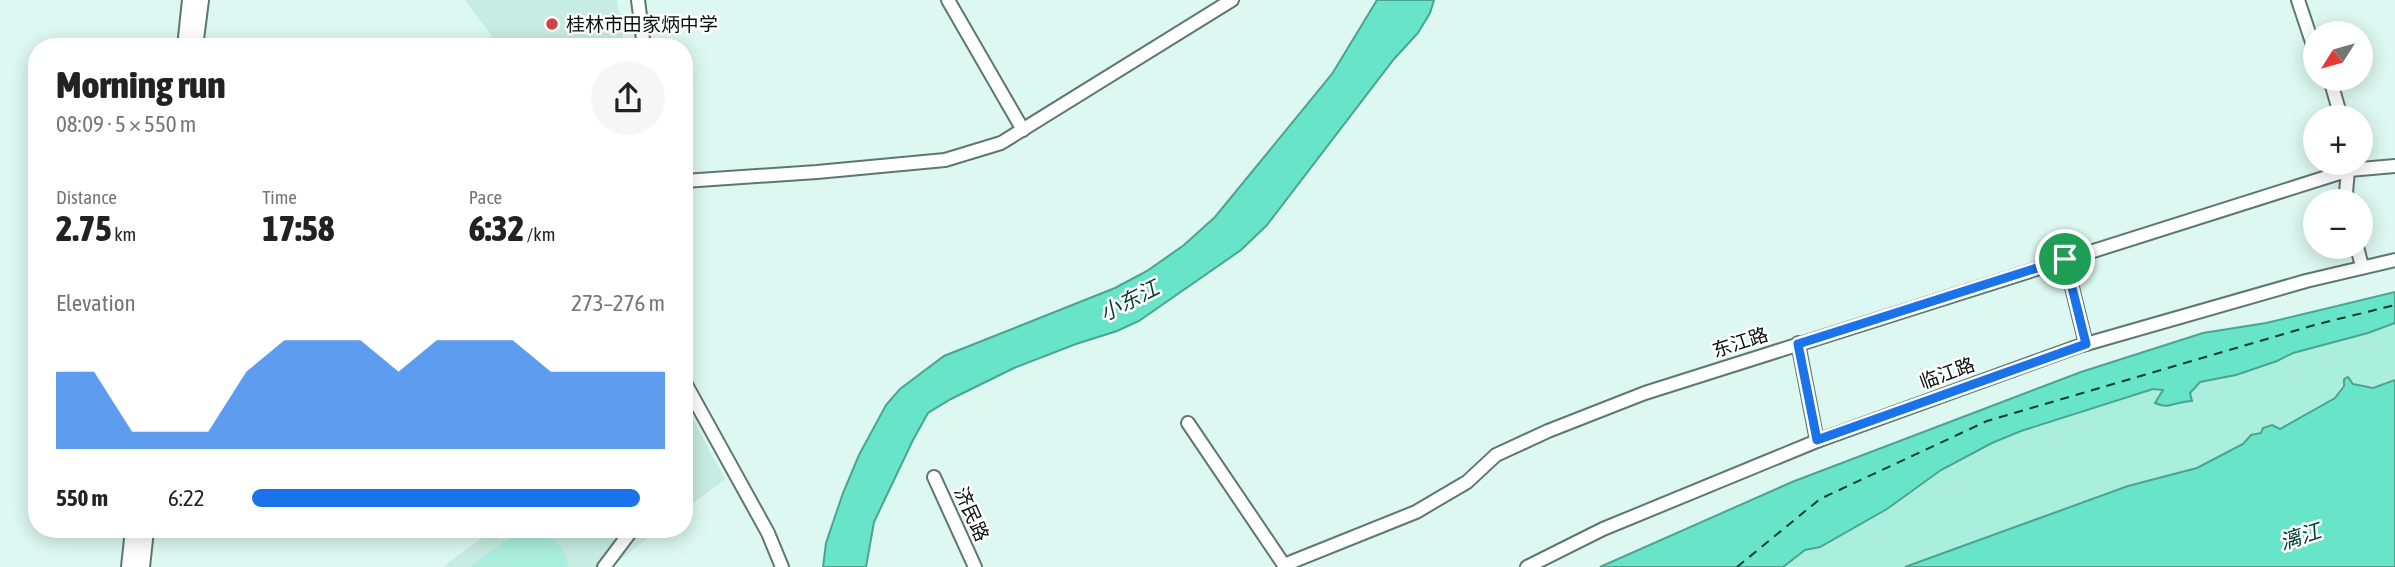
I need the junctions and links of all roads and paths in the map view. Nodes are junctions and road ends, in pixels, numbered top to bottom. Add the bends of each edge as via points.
1 (190, 0) edge
2 (201, 0) edge
3 (638, 0) edge
4 (948, 0) edge
5 (1232, 0) edge
6 (2298, 0) edge
7 (2307, 0) edge
8 (2305, 21) edge
9 (2313, 21) edge
10 (186, 38) edge
11 (196, 38) edge
12 (643, 38) edge
13 (1023, 130) junction
14 (2373, 166) edge
15 (2395, 166) edge
16 (2323, 175) edge
17 (693, 180) edge
18 (2065, 259) junction
19 (2360, 259) edge
20 (2395, 260) edge
21 (2362, 266) junction
22 (1798, 344) junction
23 (2086, 344) junction
24 (693, 397) edge
25 (1188, 423) dead end
26 (1817, 440) junction
27 (934, 477) dead end
28 (132, 538) edge
29 (145, 538) edge
30 (626, 538) edge
31 (129, 567) edge
32 (142, 567) edge
33 (604, 567) edge
34 (782, 567) edge
35 (975, 567) edge
36 (1527, 567) edge

1 - 10 main road
2 - 11 main road
3 - 12 street
4 - 13 street
5 - 13 street
6 - 8 street
7 - 9 street
13 - 17 street via 1001,143 945,160
14 - 15 street, 东江路
16 - 18 street, 东江路
18 - 22 street, 东江路
18 - 23 street
19 - 21 street
20 - 21 street, 临江路
21 - 23 street, 临江路
22 - 25 street, 东江路 via 1646,393 1548,431 1496,455 1467,482 1416,512 1284,565
22 - 26 street
23 - 26 street, 临江路
24 - 34 street
26 - 36 street, 临江路 via 1603,528
27 - 35 street, 济民路
28 - 31 main road
29 - 32 main road
30 - 33 street

